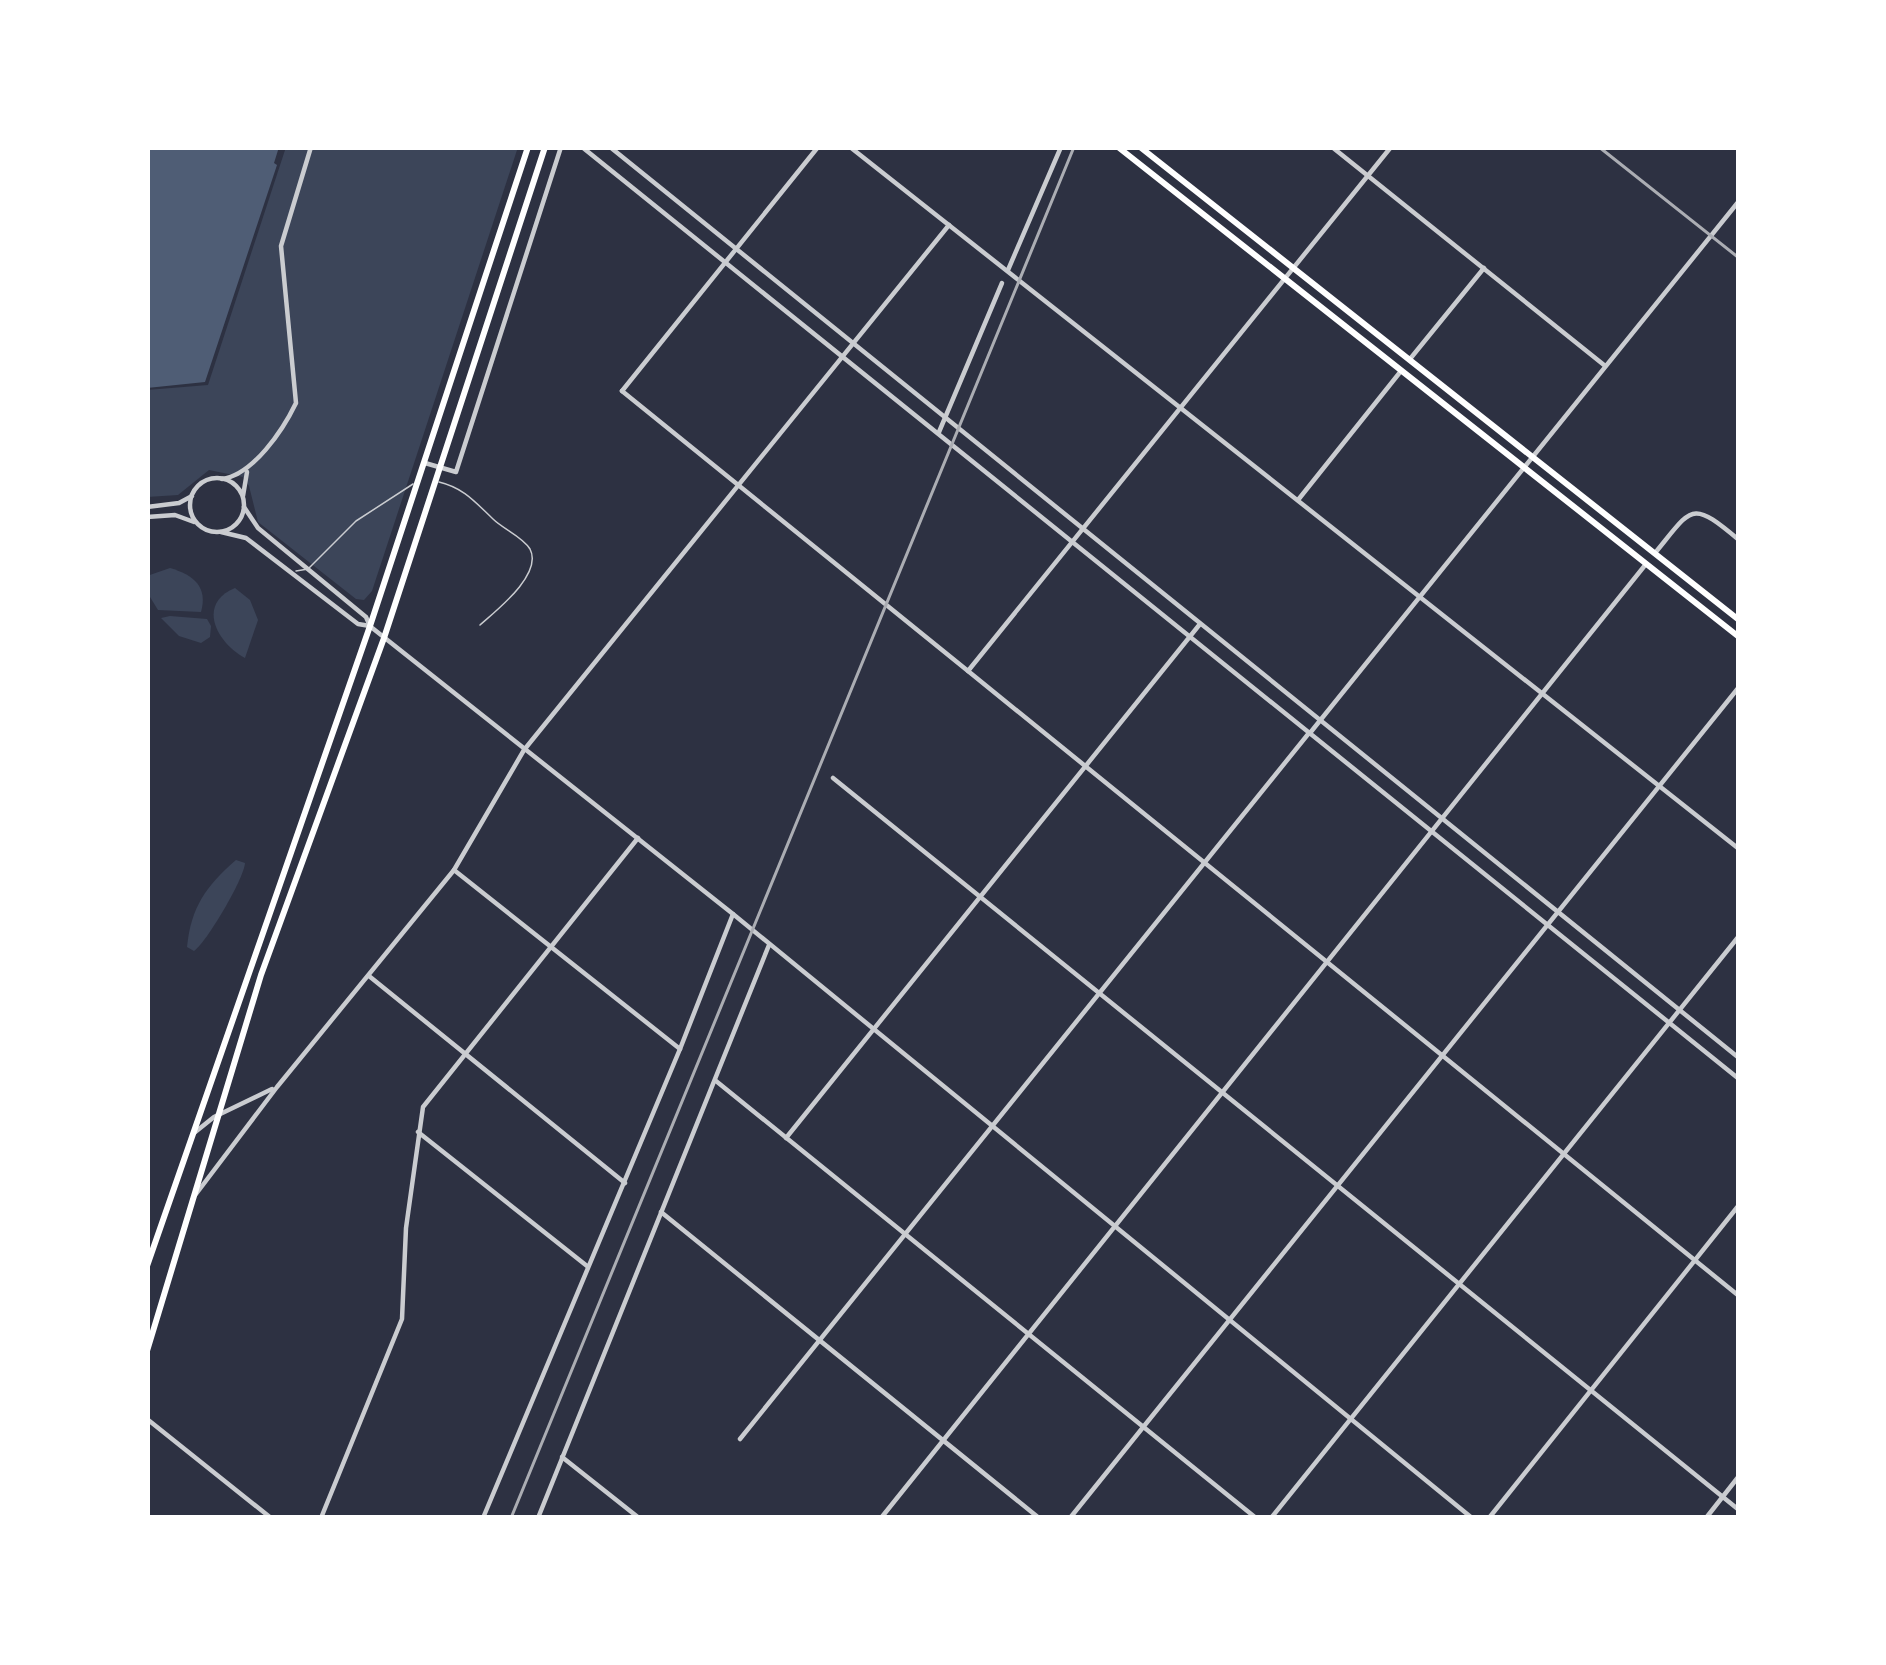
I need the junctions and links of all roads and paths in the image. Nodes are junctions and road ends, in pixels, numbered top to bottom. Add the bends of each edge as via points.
1 (311, 147) edge
2 (528, 147) edge
3 (545, 147) edge
4 (561, 147) edge
5 (582, 147) edge
6 (610, 147) edge
7 (818, 147) edge
8 (850, 147) edge
9 (1061, 147) edge
10 (1118, 147) edge
11 (1140, 147) edge
12 (1332, 147) edge
13 (1391, 147) edge
14 (1369, 176) junction
15 (1739, 201) edge
16 (949, 225) junction
17 (736, 248) junction
18 (726, 262) junction
19 (1294, 268) junction
20 (1484, 268) junction
21 (1008, 271) junction
22 (1285, 279) junction
23 (1002, 283) dead end
24 (781, 284) junction
25 (764, 292) junction
26 (854, 342) junction
27 (844, 355) junction
28 (1410, 359) junction
29 (1604, 365) junction
30 (1401, 370) junction
31 (1181, 408) junction
32 (946, 417) junction
33 (938, 432) junction
34 (1532, 456) junction
35 (425, 463) junction
36 (1523, 466) junction
37 (249, 467) junction
38 (442, 468) junction
39 (222, 478) junction
40 (738, 484) junction
41 (192, 496) junction
42 (243, 496) junction
43 (1298, 500) junction
44 (147, 507) edge
45 (244, 507) junction
46 (147, 517) edge
47 (196, 523) junction
48 (1084, 529) junction
49 (221, 532) junction
50 (1739, 540) edge
51 (1074, 541) junction
52 (1655, 553) junction
53 (1646, 564) junction
54 (308, 569) junction
55 (290, 573) junction
56 (1419, 596) junction
57 (1739, 620) edge
58 (1201, 623) junction
59 (480, 625) dead end
60 (370, 626) junction
61 (1190, 636) junction
62 (1739, 637) edge
63 (384, 638) junction
64 (968, 671) junction
65 (1739, 686) edge
66 (1543, 694) junction
67 (1321, 718) junction
68 (1310, 733) junction
69 (524, 750) junction
70 (1084, 765) junction
71 (833, 778) dead end
72 (1660, 786) junction
73 (1444, 819) junction
74 (1434, 832) junction
75 (638, 838) junction
76 (1739, 849) edge
77 (1204, 863) junction
78 (454, 870) junction
79 (977, 896) junction
80 (1559, 913) junction
81 (733, 914) junction
82 (1549, 925) junction
83 (1739, 936) edge
84 (769, 945) junction
85 (551, 946) junction
86 (1328, 963) junction
87 (368, 976) junction
88 (1099, 994) junction
89 (1680, 1010) junction
90 (1670, 1023) junction
91 (872, 1029) junction
92 (680, 1049) junction
93 (464, 1054) junction
94 (1443, 1056) junction
95 (1739, 1058) edge
96 (1739, 1079) edge
97 (716, 1082) junction
98 (277, 1087) junction
99 (1222, 1094) junction
100 (221, 1112) junction
101 (993, 1126) junction
102 (418, 1132) junction
103 (194, 1133) junction
104 (786, 1138) junction
105 (1564, 1154) junction
106 (625, 1183) junction
107 (1337, 1186) junction
108 (196, 1194) junction
109 (1739, 1205) edge
110 (661, 1212) junction
111 (1116, 1226) junction
112 (905, 1234) junction
113 (1695, 1260) junction
114 (147, 1266) edge
115 (589, 1268) junction
116 (1459, 1285) junction
117 (1739, 1296) edge
118 (1231, 1318) junction
119 (1029, 1334) junction
120 (821, 1339) junction
121 (147, 1351) edge
122 (1591, 1391) junction
123 (1352, 1418) junction
124 (147, 1419) edge
125 (1143, 1426) junction
126 (740, 1439) dead end
127 (942, 1442) junction
128 (562, 1457) junction
129 (1739, 1477) edge
130 (1723, 1497) junction
131 (1739, 1510) edge
132 (271, 1518) edge
133 (321, 1518) edge
134 (483, 1518) edge
135 (538, 1518) edge
136 (639, 1518) edge
137 (880, 1518) edge
138 (1039, 1518) edge
139 (1070, 1518) edge
140 (1256, 1518) edge
141 (1271, 1518) edge
142 (1472, 1518) edge
143 (1489, 1518) edge
144 (1706, 1518) edge

1 - 37 street via 280,246 296,404
2 - 35 main road
3 - 38 main road
4 - 38 street via 456,472
5 - 18 street
6 - 17 street
7 - 17 street
8 - 16 street
9 - 21 street
10 - 22 main road
11 - 19 main road
12 - 14 street
13 - 14 street
14 - 19 street
14 - 20 street
15 - 29 street
16 - 21 street
16 - 26 street
17 - 18 street
17 - 24 street
18 - 25 street
18 - 40 street via 622,391
19 - 22 street
19 - 28 main road
20 - 28 street
20 - 29 street
21 - 31 street
22 - 30 main road
22 - 31 street
23 - 32 street
24 - 25 street
24 - 26 street
25 - 27 street
26 - 27 street
26 - 32 street
27 - 33 street
27 - 40 street
28 - 34 main road
29 - 34 street
30 - 36 main road
30 - 43 street
31 - 43 street
31 - 48 street
32 - 33 street
32 - 48 street
33 - 51 street
34 - 36 street
34 - 52 main road
35 - 38 street
35 - 60 main road
36 - 53 main road
36 - 56 street
37 - 39 street
37 - 42 street
38 - 63 main road
39 - 41 street
39 - 42 street
40 - 64 street
40 - 69 street
41 - 44 street
41 - 47 street
42 - 45 street
43 - 56 street
45 - 49 street via 238,523
45 - 54 street
46 - 47 street
47 - 49 street
48 - 51 street
48 - 58 street
49 - 55 street via 245,538
50 - 52 street via 1696,512
51 - 61 street
51 - 64 street
52 - 57 main road
53 - 62 main road
53 - 66 street
54 - 55 lane
54 - 59 lane via 398,490 453,486 528,545 532,566
54 - 60 street
55 - 60 street
56 - 66 street
56 - 67 street
58 - 61 street
58 - 67 street
60 - 63 street
60 - 103 main road
61 - 68 street
61 - 70 street
63 - 69 street
63 - 100 main road via 261,975
64 - 70 street
65 - 72 street
66 - 72 street
66 - 73 street
67 - 68 street
67 - 73 street
68 - 74 street
68 - 77 street
69 - 75 street
69 - 78 street
70 - 77 street
70 - 79 street
71 - 79 street
72 - 76 street
72 - 80 street
73 - 74 street
73 - 80 street
74 - 82 street
74 - 86 street
75 - 81 street
75 - 85 street
77 - 86 street
77 - 88 street
78 - 85 street
78 - 87 street
79 - 88 street
79 - 91 street
80 - 82 street
80 - 89 street
81 - 84 street
81 - 92 street
82 - 90 street
82 - 94 street
83 - 89 street
84 - 91 street
84 - 97 street
85 - 92 street
85 - 93 street
86 - 94 street
86 - 99 street
87 - 93 street
87 - 98 street
88 - 99 street
88 - 101 street
89 - 90 street
89 - 95 street
90 - 96 street
90 - 105 street
91 - 101 street
91 - 104 street
92 - 106 street
93 - 102 street via 423,1107
93 - 106 street
94 - 105 street
94 - 107 street
97 - 104 street
97 - 110 street
98 - 100 street
98 - 108 street
99 - 107 street
99 - 111 street
100 - 103 street
100 - 108 main road
101 - 111 street
101 - 112 street
102 - 115 street
102 - 133 street via 402,1319
103 - 114 main road
104 - 112 street
105 - 113 street
105 - 116 street
106 - 115 street
107 - 116 street
107 - 118 street
108 - 121 main road
109 - 113 street
110 - 120 street
110 - 128 street
111 - 118 street
111 - 119 street
112 - 119 street
112 - 120 street
113 - 117 street
113 - 122 street
115 - 134 street
116 - 122 street
116 - 123 street
118 - 123 street
118 - 125 street
119 - 125 street
119 - 127 street
120 - 126 street
120 - 127 street
122 - 130 street
122 - 143 street
123 - 141 street
123 - 142 street
124 - 132 street
125 - 139 street
125 - 140 street
127 - 137 street
127 - 138 street
128 - 135 street
128 - 136 street
129 - 130 street
130 - 131 street
130 - 144 street

